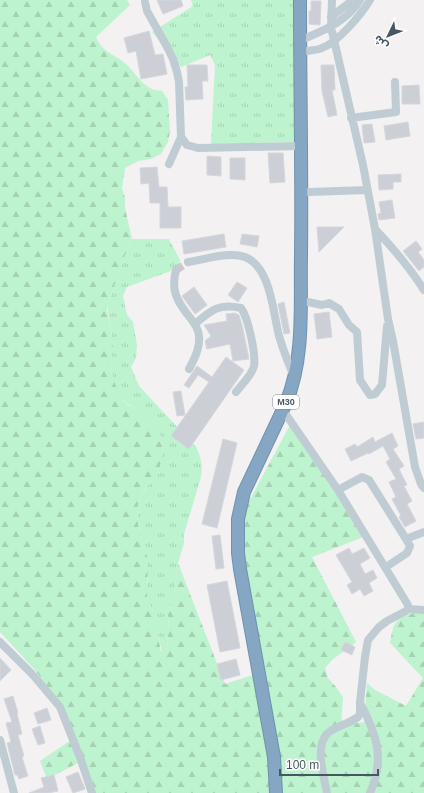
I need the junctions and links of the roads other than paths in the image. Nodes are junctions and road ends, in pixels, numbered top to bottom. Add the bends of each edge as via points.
1 (300, 0) edge
2 (306, 0) edge
3 (332, 0) edge
4 (353, 0) edge
5 (360, 0) edge
6 (370, 0) edge
7 (145, 2) dead end
8 (331, 17) junction
9 (330, 27) junction
10 (306, 38) junction
11 (334, 40) junction
12 (307, 51) junction
13 (395, 82) dead end
14 (351, 118) junction
15 (181, 137) junction
16 (301, 146) junction
17 (168, 164) dead end
18 (367, 190) junction
19 (309, 192) junction
20 (375, 229) junction
21 (188, 262) tunnel mouth
22 (176, 270) dead end
23 (424, 290) edge
24 (308, 302) junction
25 (388, 319) junction
26 (195, 324) junction
27 (189, 369) dead end
28 (295, 378) junction
29 (236, 392) dead end
30 (287, 416) junction
31 (424, 488) edge
32 (338, 490) junction
33 (424, 532) edge
34 (406, 539) junction
35 (386, 567) junction
36 (408, 609) junction
37 (424, 610) edge
38 (0, 642) edge
39 (360, 702) junction
40 (0, 740) edge
41 (14, 793) edge
42 (92, 793) edge
43 (276, 793) edge
44 (282, 793) edge
45 (327, 793) edge
46 (370, 793) edge

1 - 16 highway, M30
2 - 10 highway, M30
3 - 8 street
4 - 8 street
5 - 9 street via 339,22
6 - 11 street via 352,24
7 - 15 street via 151,20 161,33 177,72
8 - 9 street
9 - 10 street
9 - 11 street
10 - 12 highway, M30
11 - 12 street via 322,48
11 - 14 street
12 - 19 highway, M30
13 - 14 street via 396,112
14 - 18 street
15 - 16 street via 187,145 198,148
15 - 17 street
16 - 28 highway, M30 via 300,338
18 - 19 street
18 - 20 street
19 - 24 highway, M30
20 - 23 street via 407,265
20 - 25 street
21 - 28 street via 236,255 252,261 260,269 270,293 280,337
22 - 26 street via 173,281 176,296
24 - 25 street via 328,303 334,306 357,332 360,380 370,395 375,394 382,385
24 - 30 highway, M30 via 304,365
25 - 31 street via 415,467
26 - 27 street via 198,331 197,352
26 - 29 street via 206,314 222,306 240,308 245,313 254,365
28 - 43 highway, M30 via 274,431 251,474 244,492 238,524 240,569 274,757
30 - 32 street
30 - 44 highway, M30 via 261,465 251,491 246,513 244,544 277,736
32 - 34 street via 362,478 369,480
32 - 35 street
33 - 34 street
34 - 35 street via 410,546 407,553
35 - 36 street
36 - 37 street
36 - 39 street via 379,627 368,640
38 - 42 street via 60,707
39 - 45 street via 358,718 328,734 322,743
39 - 46 street via 379,754 378,768
40 - 41 street

